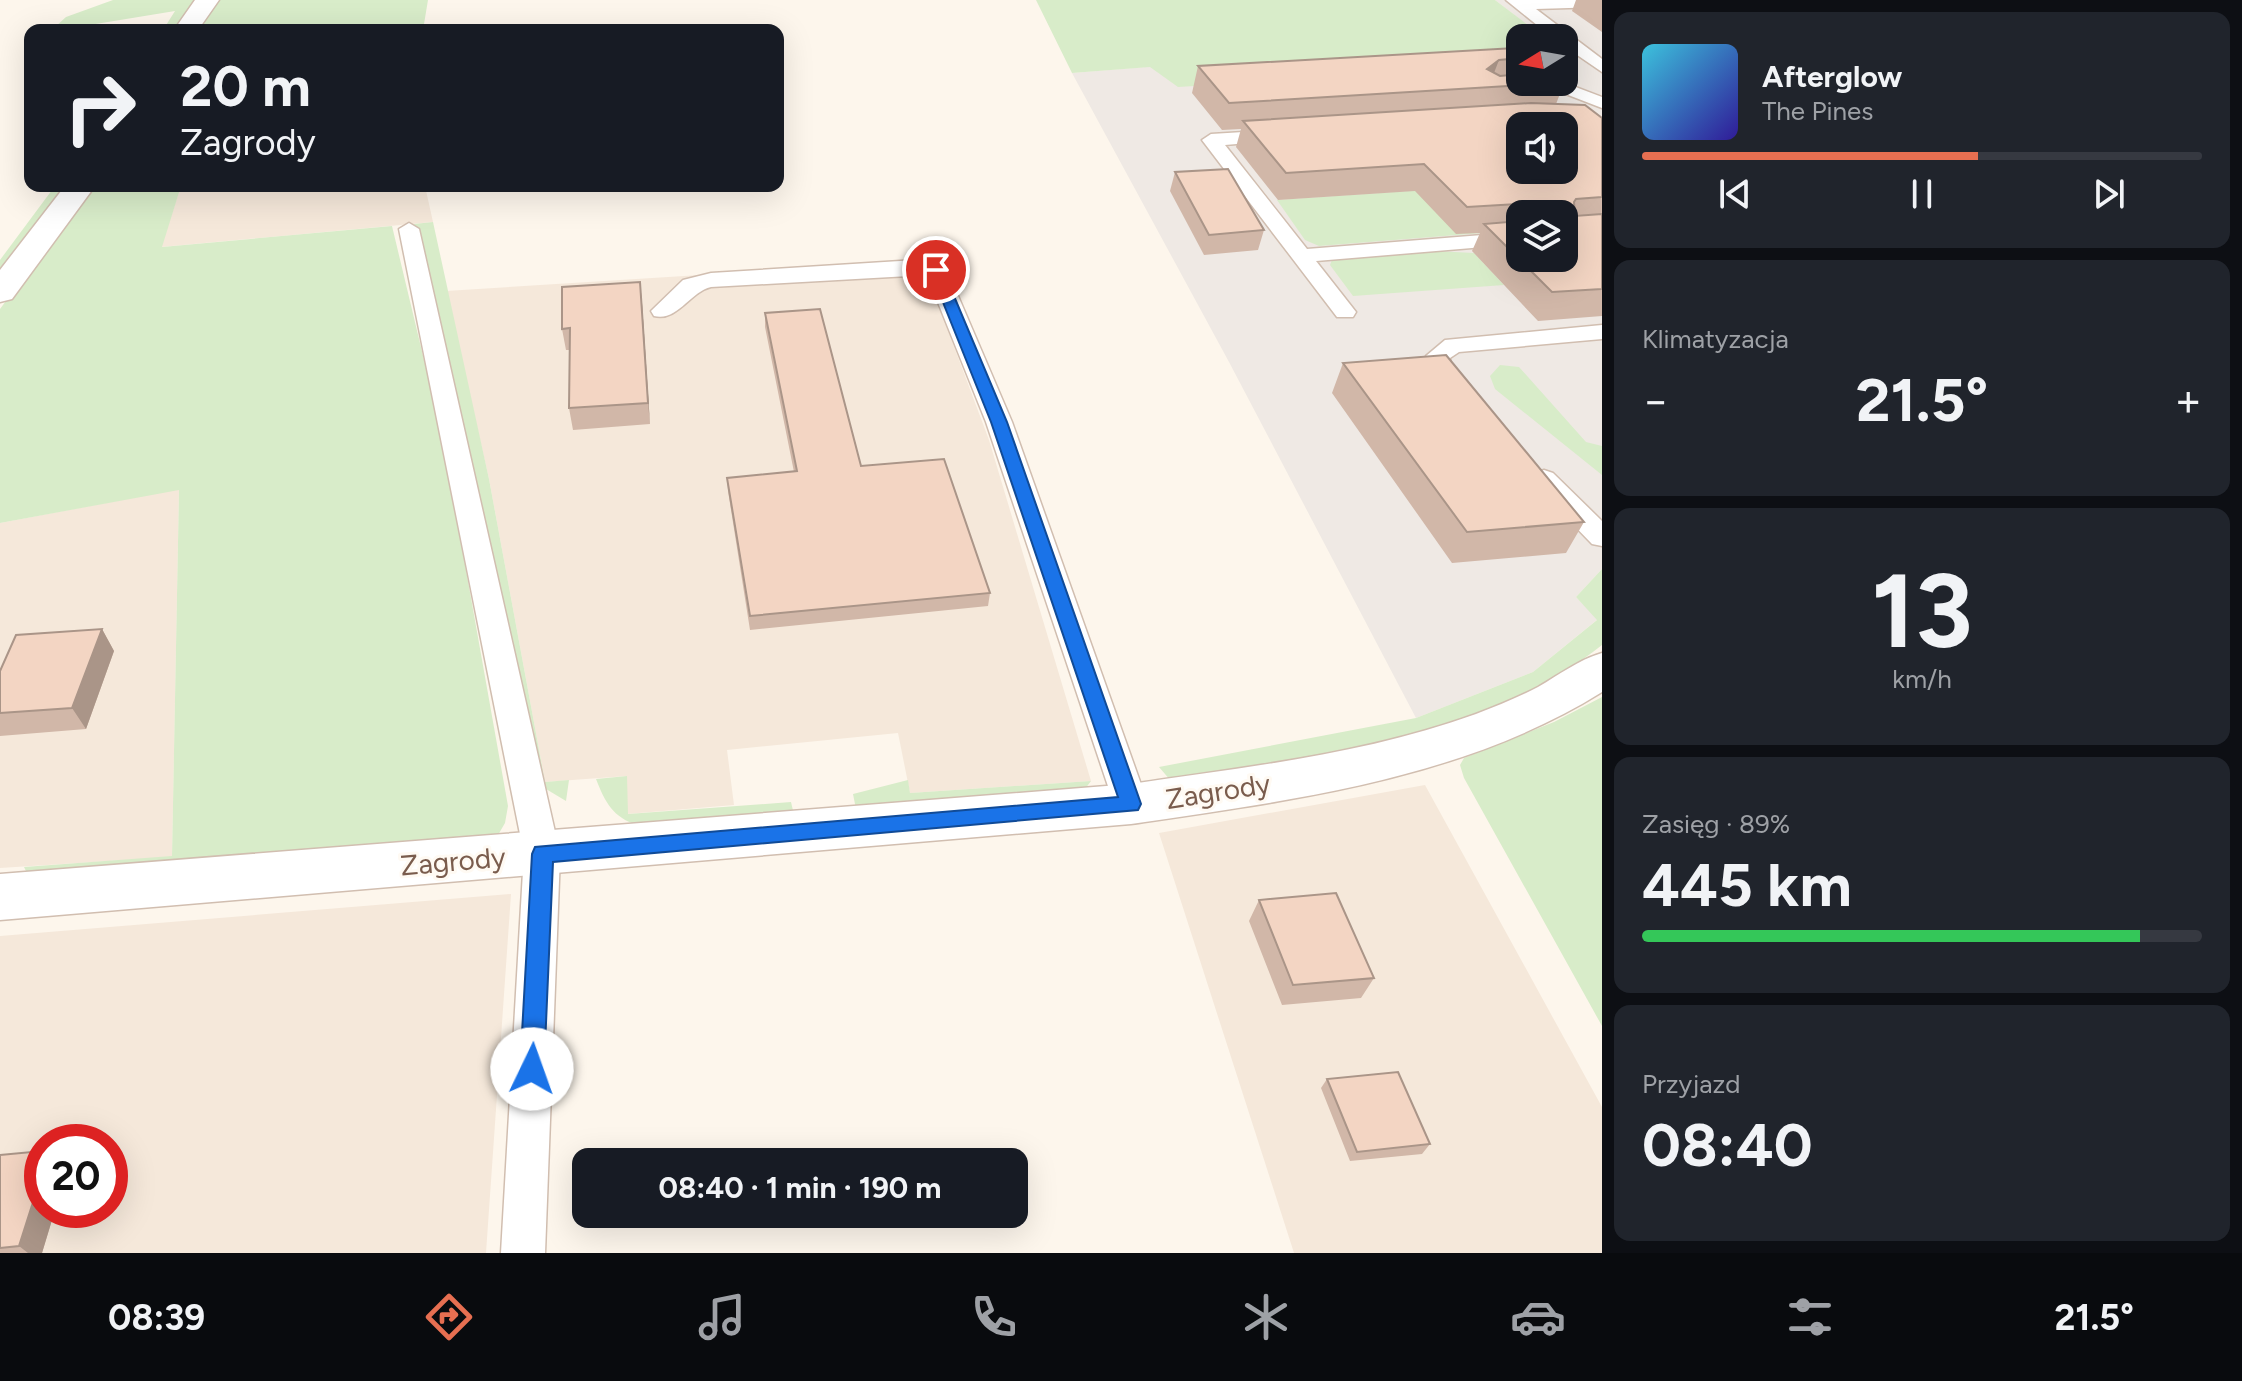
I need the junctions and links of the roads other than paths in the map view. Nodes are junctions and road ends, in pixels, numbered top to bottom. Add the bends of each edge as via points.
1 (207, 0) edge
2 (1602, 2) edge
3 (1517, 3) edge
4 (190, 24) edge
5 (1598, 60) edge
6 (1505, 92) edge
7 (1602, 103) edge
8 (1291, 135) edge
9 (75, 192) edge
10 (409, 229) dead end
11 (1506, 239) edge
12 (1301, 256) junction
13 (0, 292) edge
14 (662, 311) dead end
15 (1345, 312) dead end
16 (1602, 332) edge
17 (1474, 408) edge
18 (1527, 462) edge
19 (1602, 537) edge
20 (1602, 670) edge
21 (1131, 804) junction
22 (542, 854) junction
23 (0, 897) edge
24 (523, 1253) edge

1 - 4 street
2 - 3 lane
3 - 5 lane
6 - 7 lane via 1565,88
8 - 12 lane via 1211,140
9 - 13 street
10 - 22 lane
11 - 12 lane
12 - 15 lane
14 - 21 lane via 691,285 711,280 936,270 999,422
16 - 17 lane via 1453,345 1438,356 1439,370
18 - 19 lane
20 - 21 street, Zagrody via 1530,711 1424,749 1307,777
21 - 22 street, Zagrody
22 - 23 street, Zagrody
22 - 24 lane

